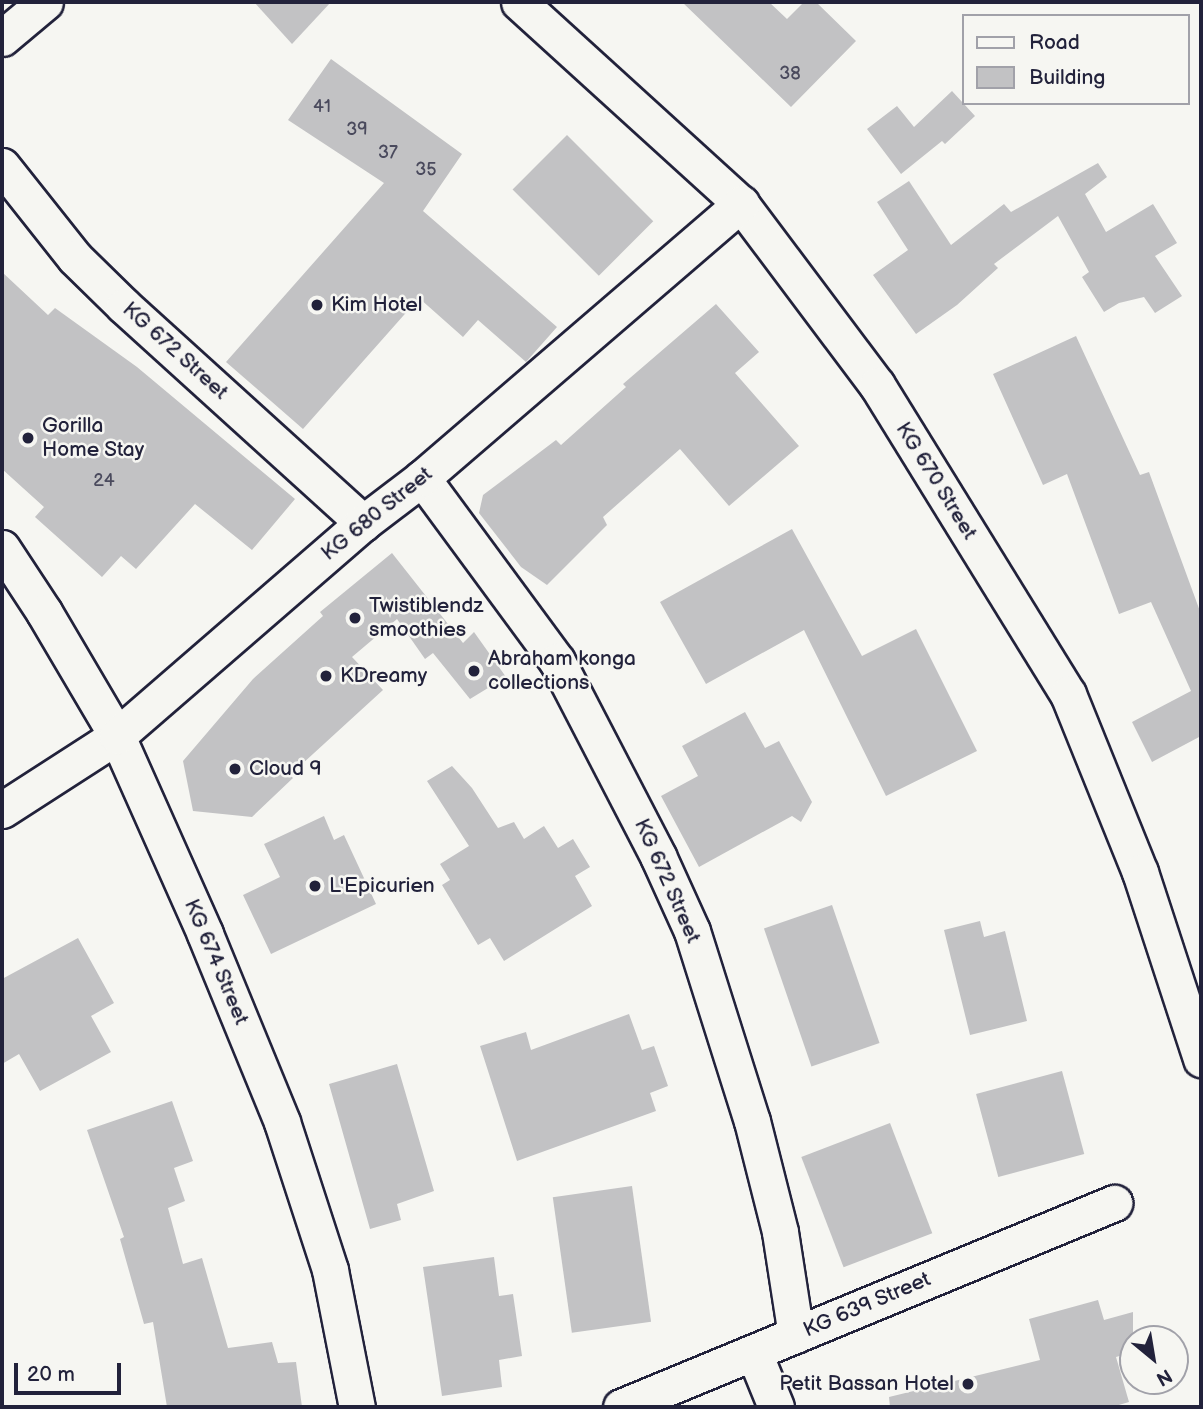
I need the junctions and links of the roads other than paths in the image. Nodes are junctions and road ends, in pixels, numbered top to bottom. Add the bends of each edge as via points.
1 (46, 2) edge
2 (519, 2) edge
3 (2, 38) edge
4 (2, 166) edge
5 (741, 204) junction
6 (422, 478) junction
7 (363, 523) junction
8 (2, 548) edge
9 (117, 736) junction
10 (2, 810) edge
11 (1201, 1059) edge
12 (1114, 1203) dead end
13 (796, 1335) junction
14 (754, 1353) junction
15 (357, 1407) edge
16 (621, 1407) edge
17 (776, 1407) edge

1 - 3 street
2 - 5 street, KG 670 Street
4 - 7 street, KG 672 Street via 75,258
5 - 6 street, KG 680 Street
5 - 11 street, KG 670 Street via 877,385 1069,694 1140,872
6 - 7 street, KG 680 Street
6 - 13 street, KG 672 Street via 557,662 692,931 752,1121 780,1232
7 - 9 street, KG 680 Street
8 - 9 street, KG 674 Street
9 - 10 street, KG 680 Street
9 - 15 street, KG 674 Street via 282,1122 330,1270
12 - 13 street, KG 639 Street
13 - 14 street, KG 639 Street
14 - 16 street, KG 639 Street
14 - 17 street

